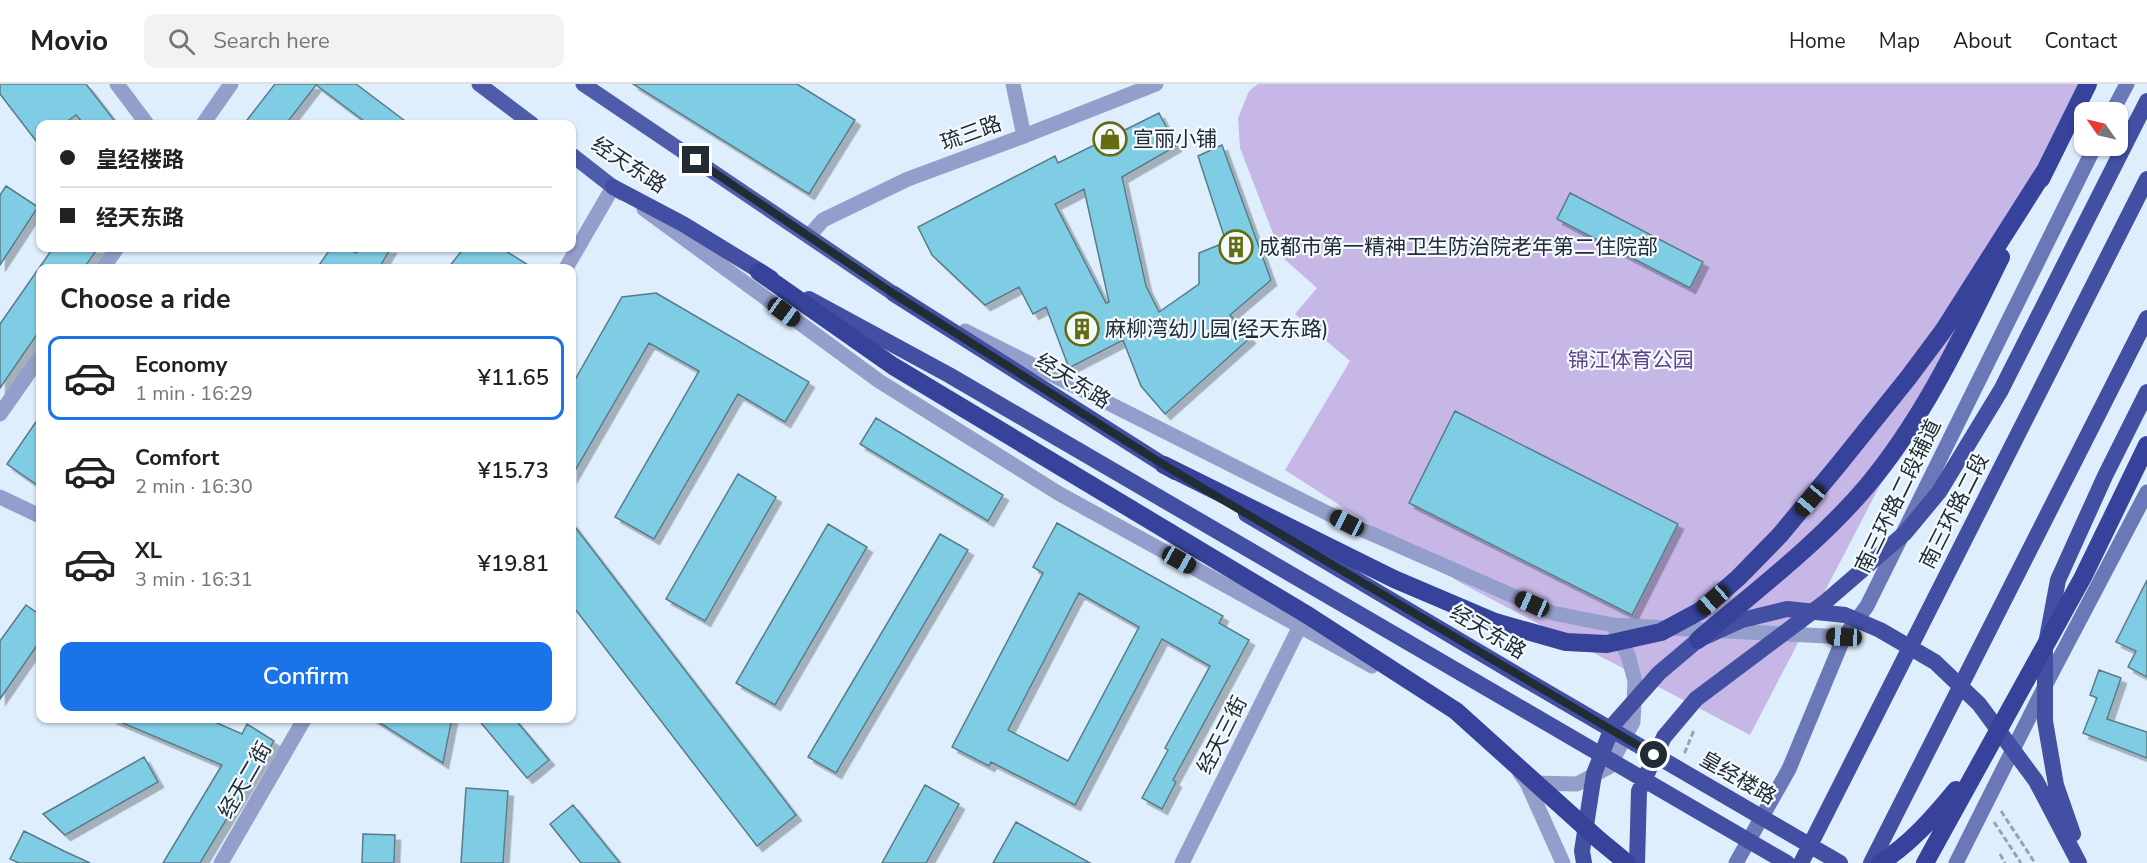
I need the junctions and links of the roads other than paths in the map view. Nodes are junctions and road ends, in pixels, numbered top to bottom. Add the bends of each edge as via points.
1 (117, 84) edge
2 (231, 84) edge
3 (479, 84) edge
4 (583, 84) edge
5 (1014, 84) edge
6 (1155, 84) edge
7 (2088, 84) edge
8 (2127, 84) edge
9 (2147, 101) edge
10 (2117, 102) edge
11 (144, 120) edge
12 (206, 120) edge
13 (527, 120) edge
14 (1024, 136) junction
15 (2091, 156) edge
16 (576, 158) edge
17 (2046, 169) junction
18 (2147, 179) edge
19 (613, 187) junction
20 (809, 236) junction
21 (576, 251) edge
22 (759, 272) junction
23 (894, 294) junction
24 (2147, 318) edge
25 (36, 363) edge
26 (2147, 392) edge
27 (0, 414) edge
28 (2147, 445) edge
29 (1164, 465) junction
30 (2147, 492) edge
31 (0, 497) edge
32 (36, 514) edge
33 (1613, 625) junction
34 (1300, 626) junction
35 (1844, 637) junction
36 (1698, 640) junction
37 (1551, 695) joint
38 (302, 723) edge
39 (1984, 756) junction
40 (1527, 783) junction
41 (1959, 861) edge
42 (221, 863) edge
43 (1182, 863) edge
44 (1563, 863) edge
45 (1584, 863) edge
46 (1627, 863) edge
47 (1637, 863) edge
48 (1736, 863) edge
49 (1787, 863) edge
50 (1801, 863) edge
51 (1840, 863) edge
52 (1871, 863) edge
53 (1880, 863) edge
54 (1926, 863) edge
55 (2082, 863) edge

1 - 11 street
2 - 12 street
3 - 13 main road
4 - 20 main road, 经天东路
5 - 14 street
6 - 14 street, 琉三路
7 - 17 highway
8 - 10 main road
9 - 47 highway via 2001,390 1939,492 1905,533 1824,603 1696,699 1664,737 1639,791
14 - 20 street, 琉三路 via 908,178 823,220
15 - 35 main road, 南三环路二段辅道 via 1867,606
16 - 19 main road, 经天东路
17 - 29 highway via 1943,331 1780,535 1700,611 1661,632 1607,644 1566,642 1495,622 1394,579
17 - 36 highway via 1959,343 1897,446 1867,486 1825,530
18 - 50 highway, 南三环路二段
19 - 21 street
19 - 22 highway, 经天东路 via 683,224
19 - 34 street via 879,381 1058,493
20 - 23 main road, 经天东路
22 - 46 highway via 893,366 1309,616 1456,711
22 - 49 highway, 经天东路 via 949,375
23 - 29 highway, 经天东路
23 - 33 street via 1347,523 1552,613
24 - 52 highway
25 - 27 street
26 - 55 highway via 2058,580 2045,649 2045,721 2056,785
28 - 39 highway via 2083,577
29 - 37 highway, 经天东路
30 - 41 main road
31 - 32 street
33 - 35 street
33 - 40 street via 1635,681 1633,722 1609,767 1577,784
34 - 40 street via 1492,733
34 - 43 street, 经天三街
35 - 48 main road, 南三环路二段辅道 via 1789,769
36 - 45 highway via 1659,673 1614,725 1594,774 1582,851
36 - 55 highway via 1742,620 1787,609 1845,615 1880,630 1935,662 1980,704 2036,781
37 - 51 highway, 皇经楼路
38 - 42 street, 经天二街
39 - 53 highway via 1932,819
39 - 54 highway
40 - 44 street

